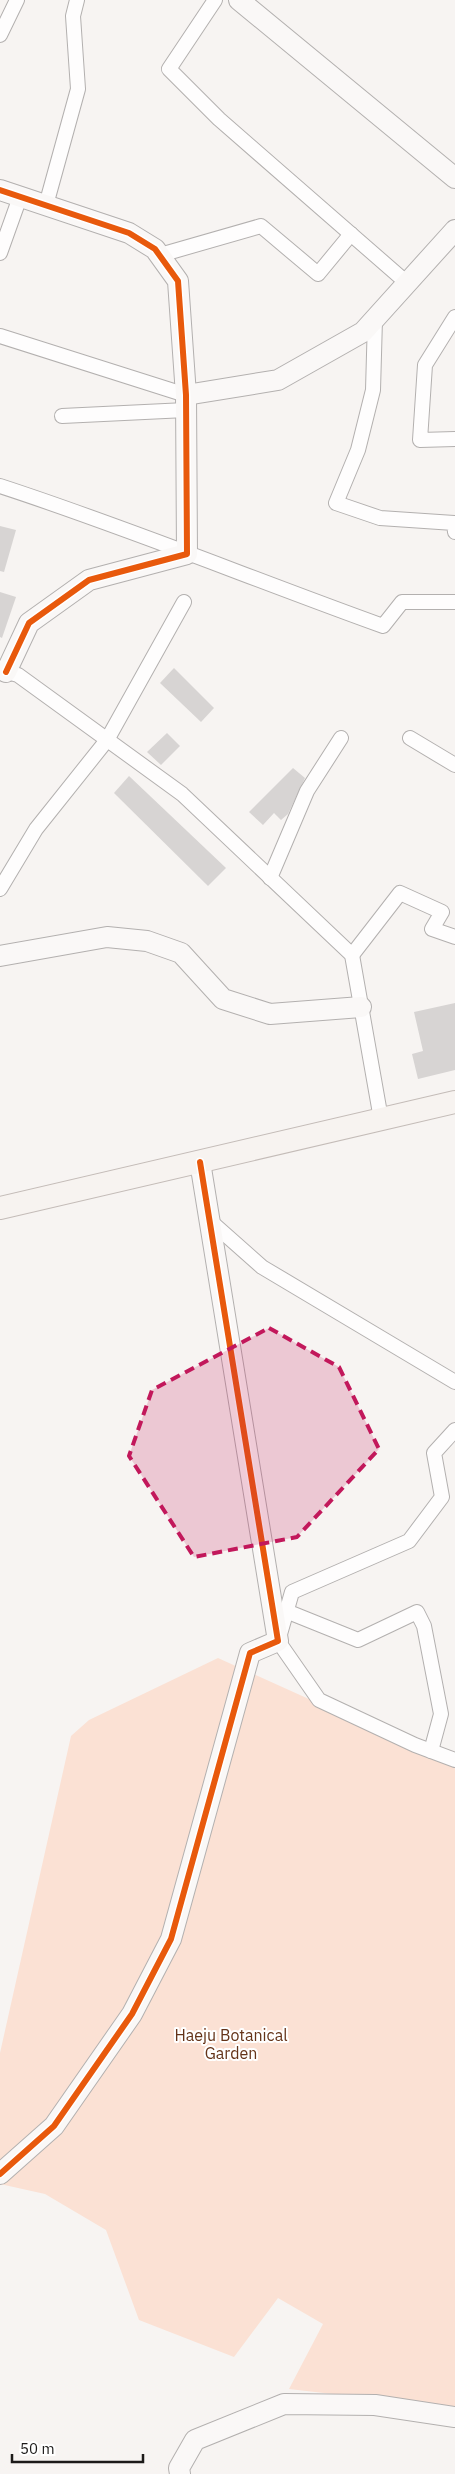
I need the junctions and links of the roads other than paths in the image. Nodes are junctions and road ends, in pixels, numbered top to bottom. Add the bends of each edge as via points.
1 (17, 0) edge
2 (76, 0) edge
3 (215, 0) edge
4 (239, 0) edge
5 (0, 35) edge
6 (455, 178) edge
7 (0, 190) edge
8 (20, 197) junction
9 (46, 205) junction
10 (351, 234) junction
11 (452, 240) edge
12 (0, 253) edge
13 (160, 256) junction
14 (407, 283) junction
15 (455, 317) edge
16 (375, 319) junction
17 (0, 336) edge
18 (186, 402) junction
19 (62, 416) dead end
20 (455, 439) edge
21 (0, 486) edge
22 (455, 532) edge
23 (187, 554) junction
24 (184, 602) dead end
25 (455, 602) edge
26 (3, 671) edge
27 (341, 738) dead end
28 (410, 738) dead end
29 (108, 740) junction
30 (455, 765) edge
31 (270, 878) junction
32 (0, 889) edge
33 (455, 938) edge
34 (352, 955) junction
35 (0, 956) edge
36 (361, 1007) junction
37 (455, 1102) edge
38 (381, 1119) junction
39 (200, 1162) junction
40 (0, 1208) edge
41 (209, 1220) junction
42 (455, 1382) edge
43 (455, 1430) edge
44 (286, 1611) junction
45 (278, 1641) junction
46 (431, 1751) junction
47 (455, 1760) edge
48 (0, 2174) edge
49 (455, 2417) edge
50 (180, 2474) edge

1 - 5 street
2 - 9 street via 73,16 78,89
3 - 10 street via 169,69 219,119
4 - 6 street
7 - 8 street
8 - 9 street
8 - 12 street
9 - 13 street via 129,233 155,249
10 - 13 street via 318,274 261,226
10 - 14 street
11 - 14 street
13 - 18 street via 178,282
14 - 16 street
15 - 20 street via 425,365 420,440
16 - 18 street via 363,332 278,380
16 - 22 street via 373,390 358,450 336,503 380,518 454,523
17 - 18 street
18 - 19 street
18 - 23 street
21 - 23 street via 96,518
23 - 25 street via 384,626 402,602
23 - 26 street via 89,580 28,622
24 - 29 street
26 - 29 street via 18,675
27 - 31 street via 307,791
28 - 30 street
29 - 31 street via 182,794
29 - 32 street via 36,829
31 - 34 street
33 - 34 street via 432,929 442,912 400,893
34 - 36 street
35 - 36 street via 107,937 147,941 182,953 223,999 270,1014
36 - 38 street
37 - 38 main road
38 - 39 main road
39 - 40 main road
39 - 41 street
41 - 42 street via 262,1267
41 - 45 street
43 - 44 street via 434,1453 442,1497 409,1540 292,1592
44 - 45 street
44 - 46 street via 358,1640 417,1612 424,1626 441,1714
45 - 46 street via 319,1700
45 - 48 street via 250,1653 171,1939 132,2014 54,2126
46 - 47 street
49 - 50 street via 375,2405 284,2404 195,2440 179,2468

